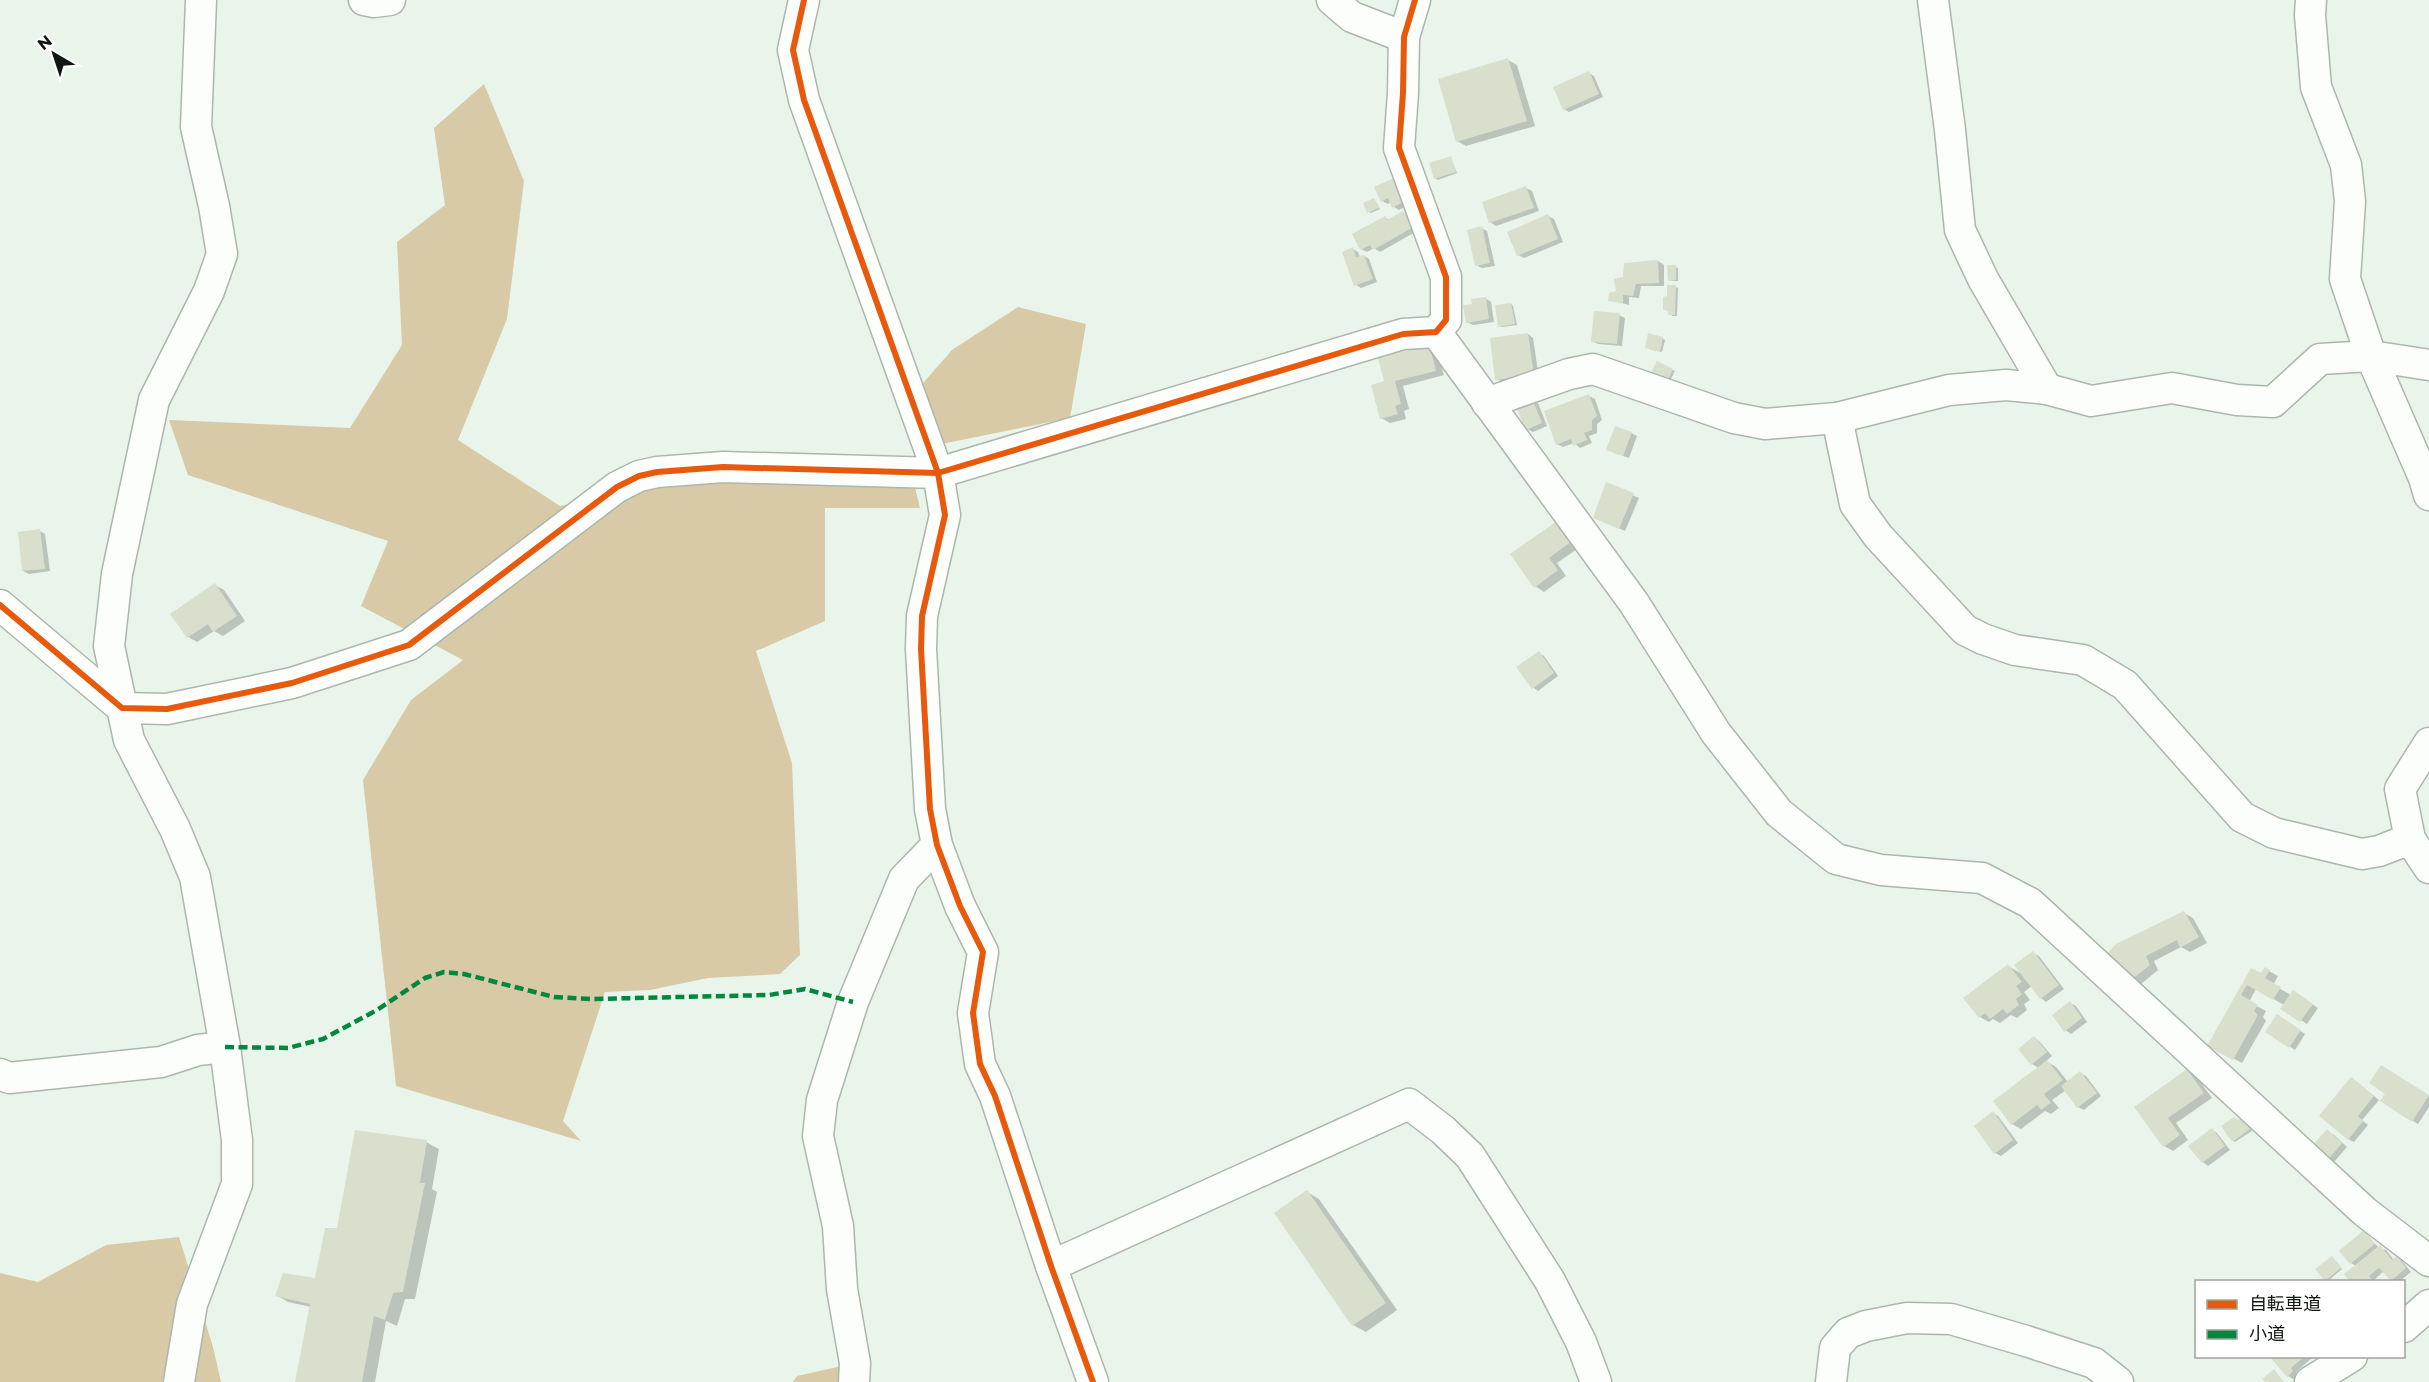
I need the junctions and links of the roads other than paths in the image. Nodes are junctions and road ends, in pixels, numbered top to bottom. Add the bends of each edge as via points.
1 (201, 0) edge
2 (364, 0) edge
3 (390, 0) edge
4 (804, 0) edge
5 (1332, 0) edge
6 (1415, 0) edge
7 (1933, 0) edge
8 (2311, 0) edge
9 (1404, 37) junction
10 (1436, 332) junction
11 (2371, 357) junction
12 (2429, 364) edge
13 (2047, 389) junction
14 (1487, 403) junction
15 (1837, 418) junction
16 (938, 473) junction
17 (2429, 495) edge
18 (0, 605) edge
19 (122, 708) junction
20 (2429, 743) edge
21 (2410, 839) junction
22 (937, 845) junction
23 (2429, 868) edge
24 (225, 1047) junction
25 (0, 1074) edge
26 (2429, 1261) edge
27 (1051, 1266) junction
28 (2429, 1305) edge
29 (2405, 1325) edge
30 (2349, 1358) edge
31 (179, 1382) edge
32 (854, 1382) edge
33 (1093, 1382) edge
34 (1596, 1382) edge
35 (1831, 1382) edge
36 (2118, 1382) edge
37 (2310, 1382) edge

1 - 19 street via 196,127 222,254 154,400 117,574 109,646
2 - 3 street
4 - 16 street via 793,50 804,100
5 - 9 street via 1352,17
6 - 9 street
7 - 13 street via 1960,230 1983,279
8 - 11 street via 2316,87 2346,165 2350,201 2345,279
9 - 10 street via 1399,148 1446,277 1446,320
10 - 14 street
10 - 16 street via 1403,334
11 - 12 street
11 - 13 street via 2320,359 2273,402 2172,388 2091,401
11 - 17 street
13 - 15 street via 2006,385 1949,390
14 - 15 street via 1593,369 1734,418 1765,424
14 - 26 street via 1634,603 1716,733 1779,813 1836,859 1881,870 1982,878 2030,903 2365,1212
15 - 21 street via 1855,504 1878,536 1965,630 2015,650 2083,660 2125,685 2242,817 2274,833 2362,854
16 - 19 street via 723,467 639,476 617,487 409,645 292,683 167,709
16 - 22 street via 945,515 922,616 921,649 930,809
18 - 19 street
19 - 24 street via 129,740 195,877
20 - 21 street via 2400,789
21 - 23 street
22 - 27 street via 983,952 973,1013 980,1064 995,1096
22 - 32 street via 904,879 853,1002 822,1100 819,1137 838,1226
24 - 25 street via 198,1050 161,1062 9,1078
24 - 31 street via 237,1140 237,1184 192,1304
27 - 33 street
27 - 34 street via 1409,1104 1470,1156 1550,1281
28 - 29 street
30 - 37 street
35 - 36 street via 1835,1348 1848,1333 1907,1318 1950,1319 2026,1341 2094,1363

